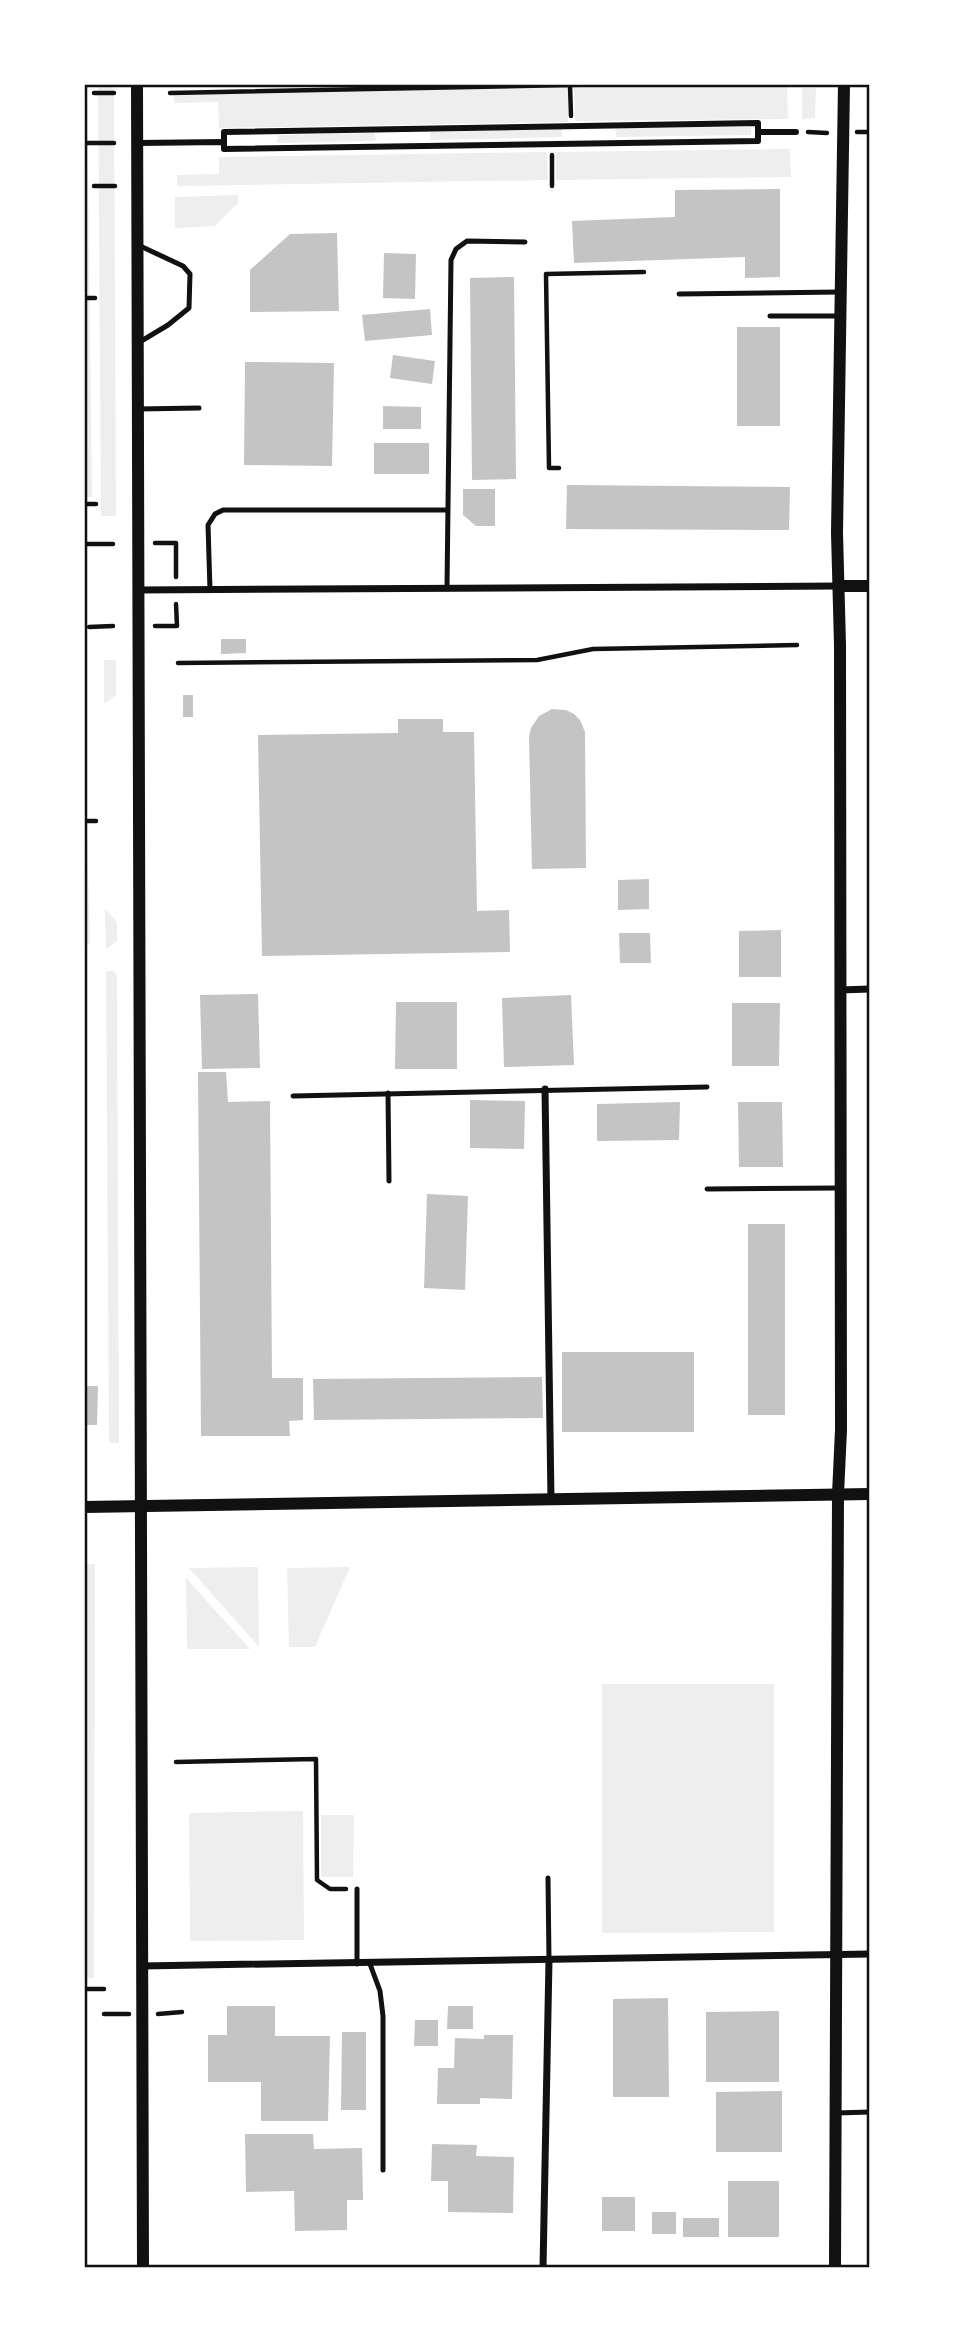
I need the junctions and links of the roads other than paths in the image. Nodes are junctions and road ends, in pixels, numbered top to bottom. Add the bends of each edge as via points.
1 (137, 84) edge
2 (844, 84) edge
3 (610, 125) junction
4 (569, 126) junction
5 (426, 128) junction
6 (380, 129) junction
7 (758, 132) junction
8 (796, 132) dead end
9 (223, 142) junction
10 (138, 143) junction
11 (568, 143) junction
12 (610, 143) junction
13 (382, 146) junction
14 (427, 146) junction
15 (525, 242) dead end
16 (138, 245) junction
17 (840, 292) junction
18 (679, 294) dead end
19 (770, 316) dead end
20 (840, 316) junction
21 (138, 343) junction
22 (199, 408) dead end
23 (138, 409) junction
24 (447, 510) junction
25 (839, 586) junction
26 (870, 586) edge
27 (447, 588) junction
28 (139, 590) junction
29 (210, 590) junction
30 (870, 989) edge
31 (840, 990) junction
32 (707, 1087) dead end
33 (545, 1089) junction
34 (388, 1093) junction
35 (293, 1096) dead end
36 (389, 1181) dead end
37 (839, 1188) junction
38 (707, 1189) dead end
39 (838, 1494) junction
40 (870, 1494) edge
41 (551, 1499) junction
42 (141, 1506) junction
43 (84, 1507) edge
44 (548, 1878) dead end
45 (357, 1889) road end
46 (837, 1954) junction
47 (870, 1954) edge
48 (549, 1960) junction
49 (358, 1964) junction
50 (370, 1964) junction
51 (142, 1966) junction
52 (870, 2112) edge
53 (836, 2113) junction
54 (383, 2171) dead end
55 (144, 2268) edge
56 (543, 2268) edge
57 (835, 2268) edge

1 - 10 street
2 - 17 street
3 - 4 street
3 - 7 street via 758,123
3 - 12 street
4 - 5 street
4 - 11 street
5 - 6 street
5 - 14 street
6 - 9 street via 224,132
6 - 13 street
7 - 8 street
7 - 12 street via 758,141
9 - 10 street
9 - 13 street via 224,149
10 - 16 street
11 - 12 street
11 - 14 street
13 - 14 street
15 - 24 lane via 467,241 451,260
16 - 21 street
16 - 21 lane via 186,268 190,300 186,311
17 - 18 lane
17 - 20 street
19 - 20 lane
20 - 25 street
21 - 23 street
22 - 23 lane
23 - 28 street
24 - 27 lane
24 - 29 lane via 223,510 208,525
25 - 26 street
25 - 27 street
25 - 31 street
27 - 29 street
28 - 29 street
28 - 42 street
30 - 31 street
31 - 37 street
32 - 33 lane
33 - 34 lane
33 - 41 street
34 - 35 lane
34 - 36 lane
37 - 38 lane
37 - 39 street
39 - 40 street
39 - 41 street
39 - 46 street
41 - 42 street
42 - 43 street
42 - 51 street
44 - 48 lane
45 - 49 lane
46 - 47 street
46 - 48 street
46 - 53 street
48 - 50 street
48 - 56 street
49 - 50 street
49 - 51 street
50 - 54 lane via 383,2016
51 - 55 street
52 - 53 lane
53 - 57 street

